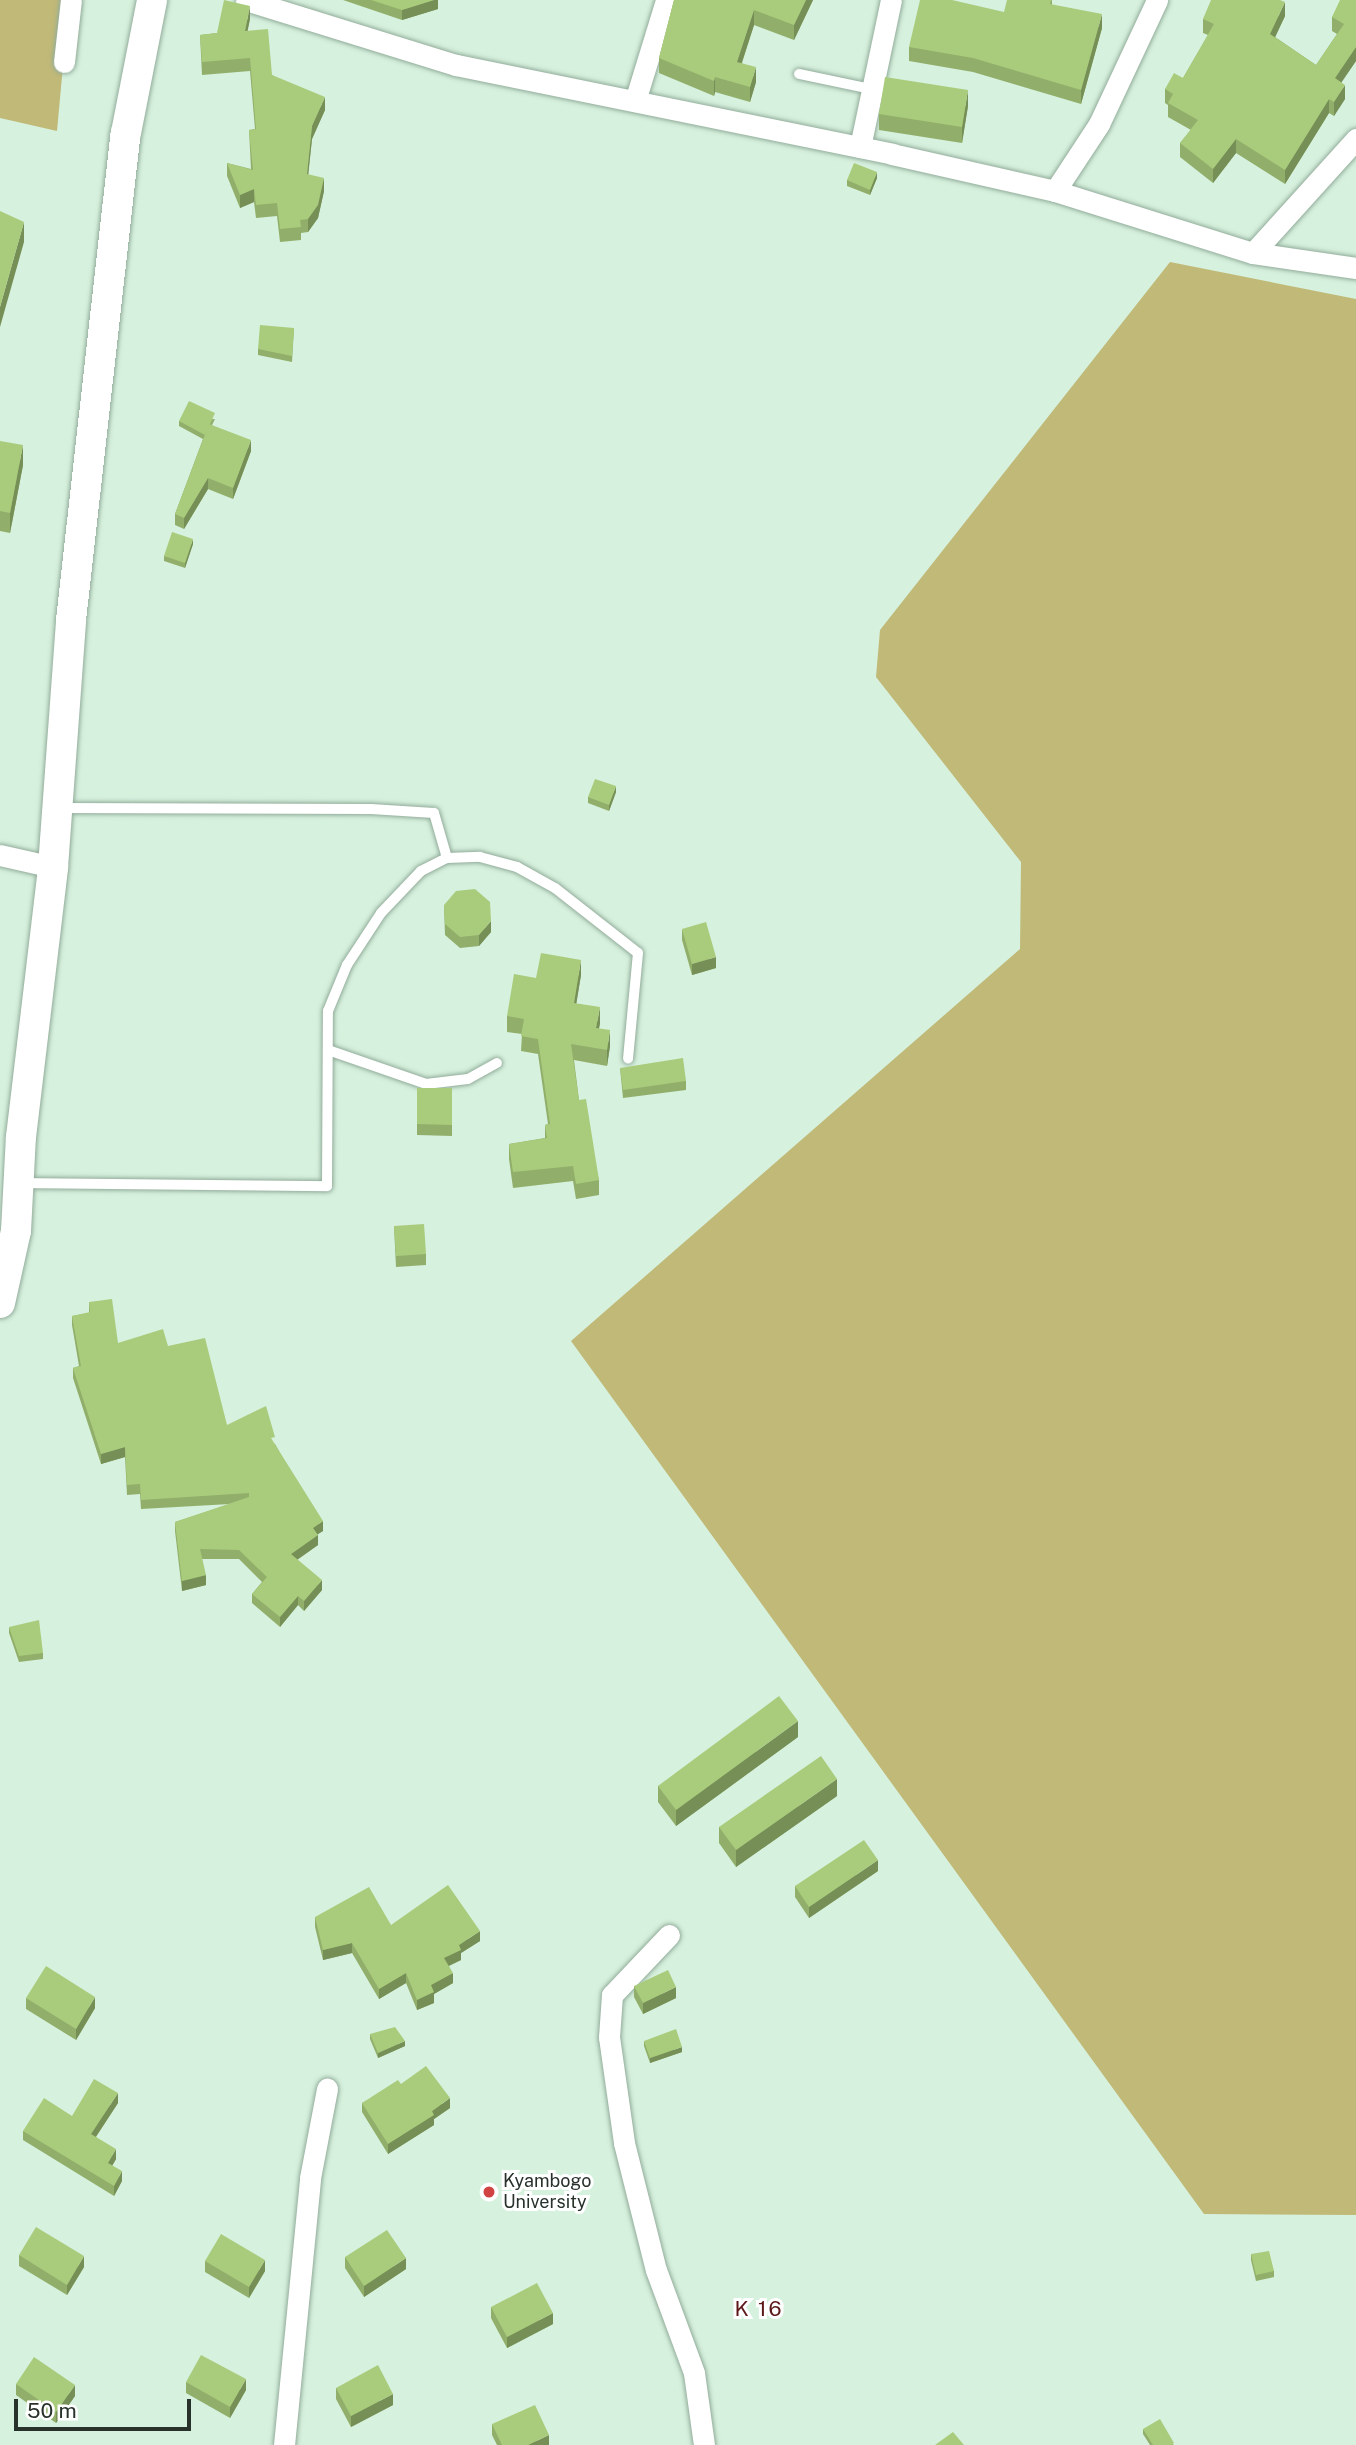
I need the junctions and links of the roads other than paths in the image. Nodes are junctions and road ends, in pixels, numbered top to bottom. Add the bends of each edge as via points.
1 (71, 0) edge
2 (152, 0) edge
3 (246, 0) edge
4 (666, 0) edge
5 (891, 0) edge
6 (1157, 0) edge
7 (64, 62) dead end
8 (799, 74) dead end
9 (871, 89) junction
10 (635, 101) junction
11 (1356, 139) edge
12 (860, 147) junction
13 (1055, 191) junction
14 (1252, 253) junction
15 (1356, 268) edge
16 (55, 808) junction
17 (0, 855) edge
18 (447, 858) junction
19 (52, 867) junction
20 (328, 1050) junction
21 (628, 1059) dead end
22 (497, 1063) dead end
23 (20, 1183) junction
24 (0, 1303) edge
25 (669, 1935) dead end
26 (327, 2089) dead end
27 (284, 2445) edge
28 (704, 2445) edge

1 - 7 street
2 - 16 street via 126,133 71,620
3 - 10 street via 456,65
4 - 10 street
5 - 9 street
6 - 13 street via 1099,124
8 - 9 lane
9 - 12 street
10 - 12 street
11 - 14 street
12 - 13 street
13 - 14 street
14 - 15 street
16 - 18 lane via 371,808 434,813
16 - 19 street
17 - 19 street
18 - 20 lane via 421,871 381,913 347,965 328,1011
18 - 21 lane via 480,857 517,867 555,888 638,953
19 - 23 street via 21,1137
20 - 22 lane via 426,1084 468,1079
20 - 23 lane via 327,1186
23 - 24 street
25 - 28 street via 612,1994 609,2037 624,2143 656,2270 694,2373
26 - 27 street via 310,2178

